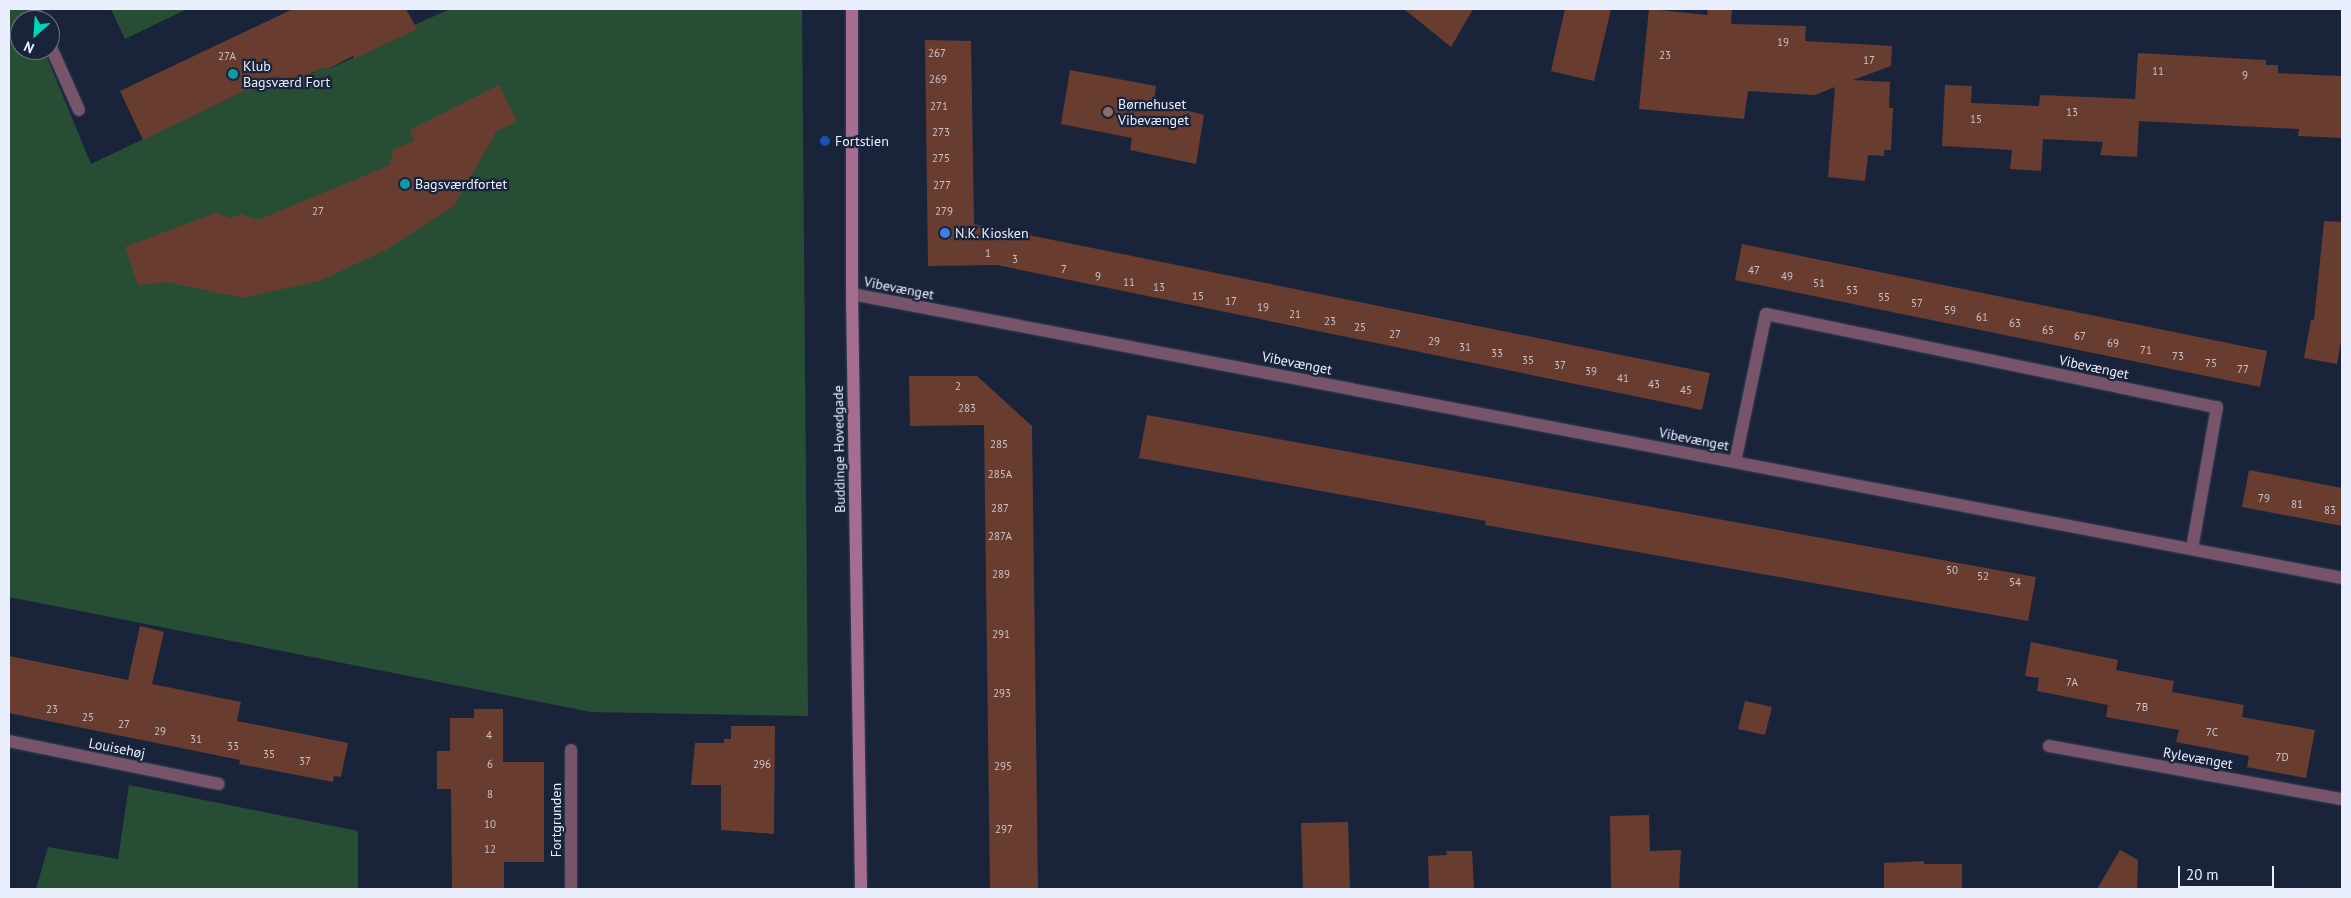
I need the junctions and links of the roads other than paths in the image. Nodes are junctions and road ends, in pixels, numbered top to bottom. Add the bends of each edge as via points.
1 (852, 9) edge
2 (57, 60) edge
3 (79, 110) dead end
4 (852, 294) junction
5 (1735, 462) junction
6 (2192, 549) junction
7 (2342, 578) edge
8 (9, 741) edge
9 (2049, 746) dead end
10 (571, 750) dead end
11 (218, 784) dead end
12 (2342, 799) edge
13 (571, 889) edge
14 (861, 889) edge

1 - 4 street, Buddinge Hovedgade
2 - 3 street
4 - 5 street, Vibevænget
4 - 14 street, Buddinge Hovedgade
5 - 6 street, Vibevænget
5 - 6 street, Vibevænget via 1766,314 2217,407
6 - 7 street, Vibevænget
8 - 11 street, Louisehøj
9 - 12 street, Rylevænget
10 - 13 street, Fortgrunden

